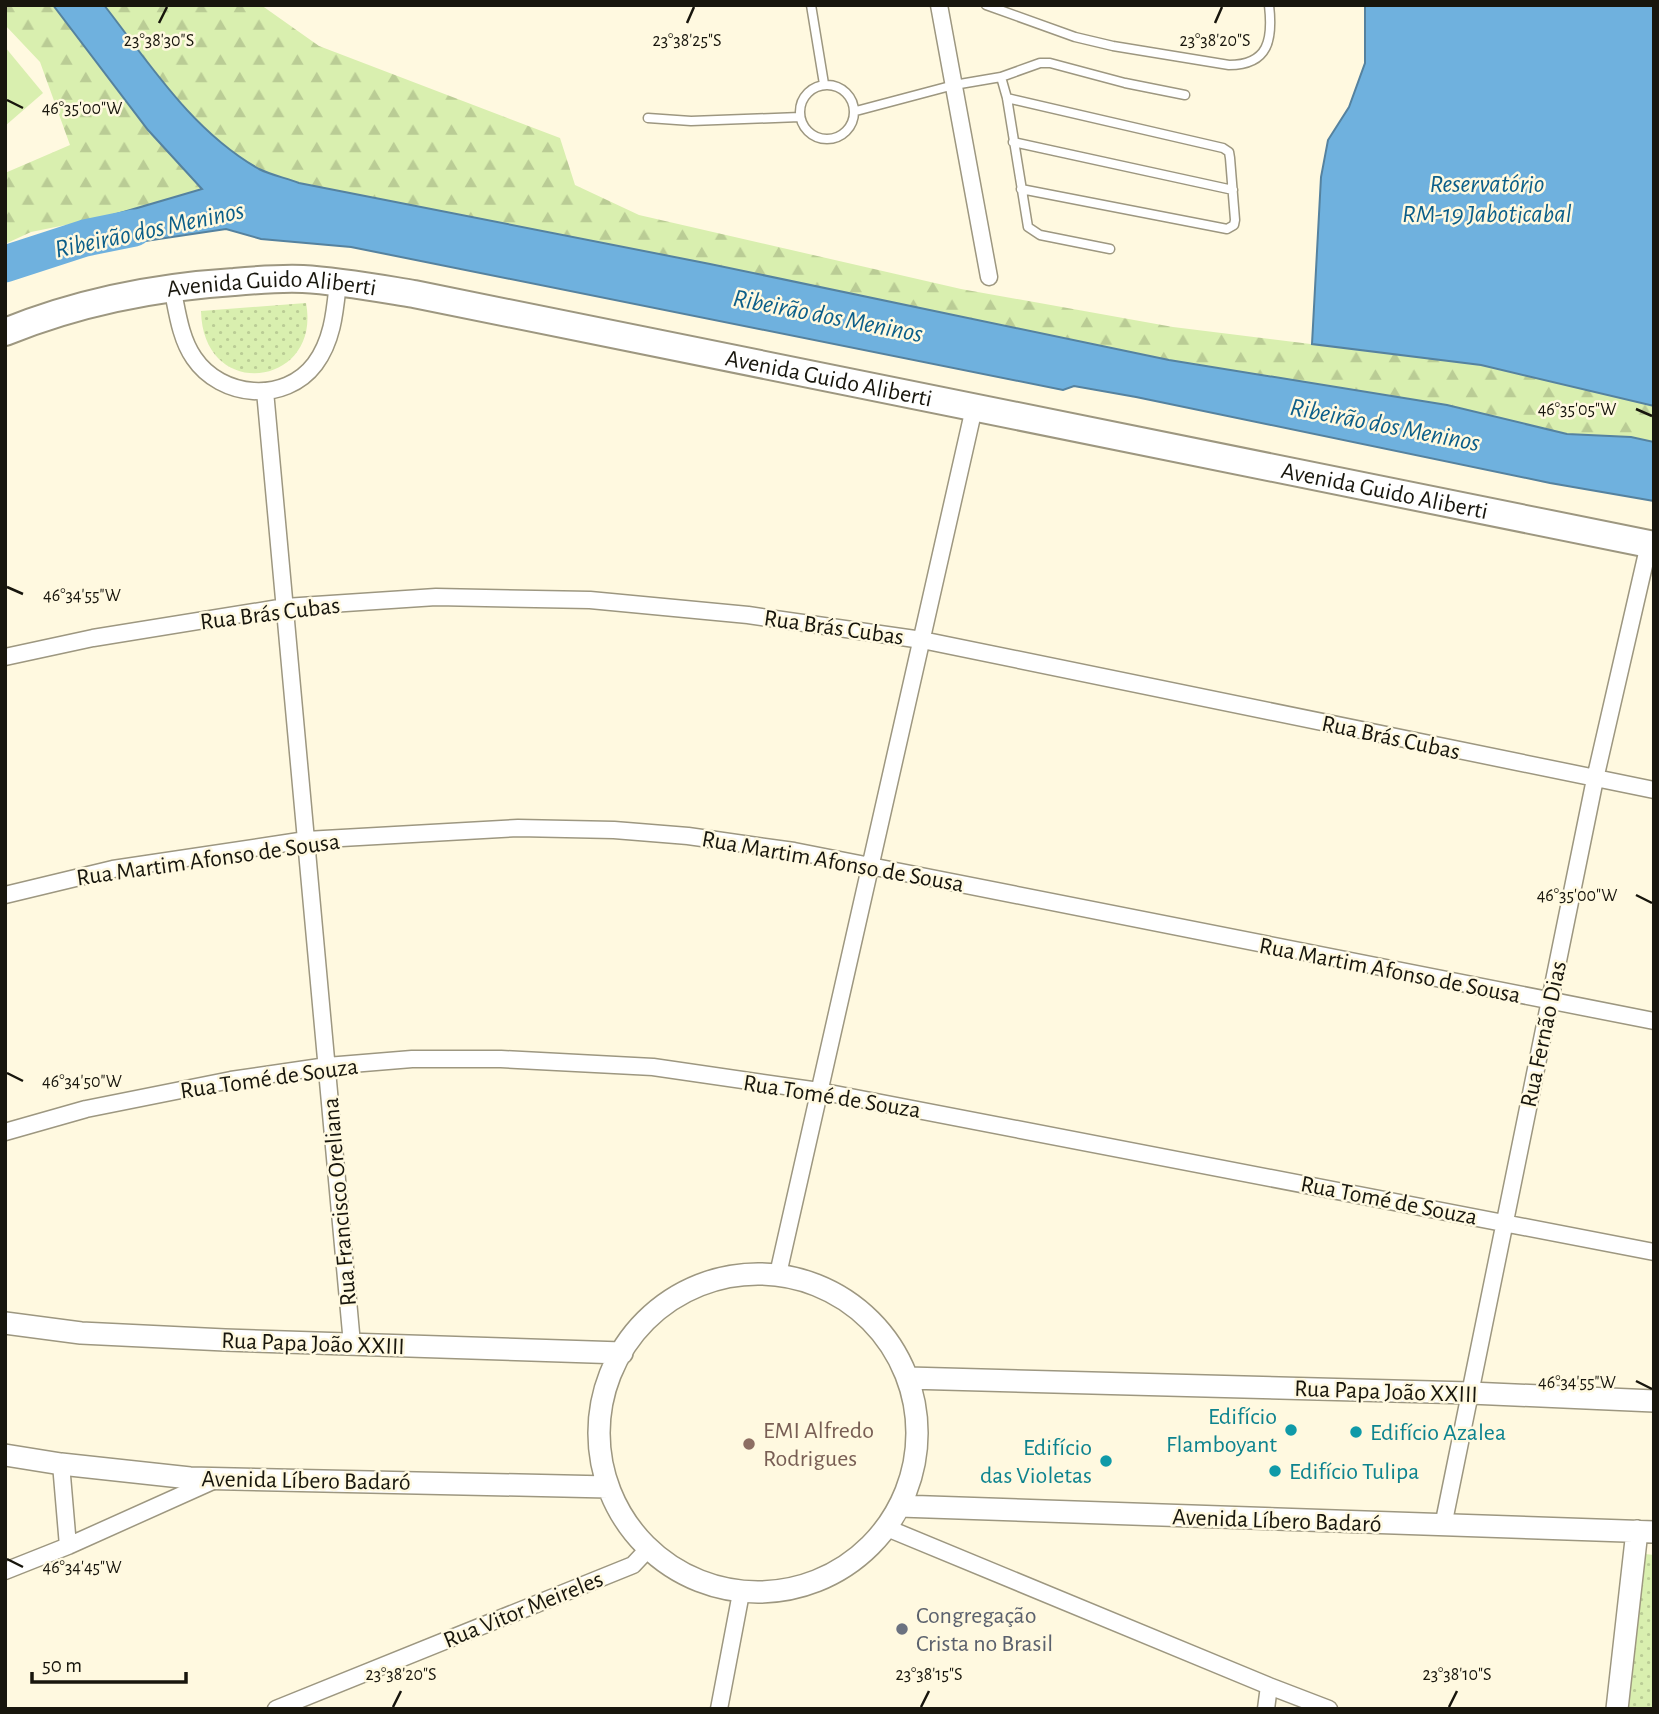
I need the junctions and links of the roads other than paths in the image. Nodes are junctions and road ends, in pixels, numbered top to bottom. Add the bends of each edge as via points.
1 (811, 5) edge
2 (939, 5) edge
3 (986, 5) edge
4 (1269, 5) edge
5 (1001, 77) junction
6 (824, 84) junction
7 (954, 85) junction
8 (1185, 95) dead end
9 (1007, 98) junction
10 (856, 111) junction
11 (800, 117) junction
12 (648, 118) dead end
13 (1013, 142) junction
14 (1021, 189) junction
15 (1233, 190) junction
16 (1110, 249) dead end
17 (989, 277) dead end
18 (338, 282) junction
19 (172, 286) junction
20 (5, 332) edge
21 (265, 391) junction
22 (974, 408) junction
23 (1651, 545) edge
24 (285, 607) junction
25 (922, 640) junction
26 (5, 657) edge
27 (1595, 779) junction
28 (1654, 790) edge
29 (306, 840) junction
30 (870, 866) junction
31 (5, 895) edge
32 (1549, 1002) junction
33 (1654, 1021) edge
34 (327, 1066) junction
35 (819, 1091) junction
36 (5, 1132) edge
37 (1504, 1222) junction
38 (1654, 1252) edge
39 (778, 1274) junction
40 (5, 1323) edge
41 (352, 1344) junction
42 (622, 1353) junction
43 (908, 1378) junction
44 (1470, 1393) junction
45 (1654, 1401) edge
46 (5, 1455) edge
47 (61, 1464) junction
48 (219, 1479) junction
49 (608, 1487) junction
50 (900, 1506) junction
51 (1443, 1526) junction
52 (887, 1528) junction
53 (1645, 1531) edge
54 (68, 1546) junction
55 (648, 1549) junction
56 (5, 1571) edge
57 (741, 1593) junction
58 (1269, 1686) junction
59 (276, 1709) edge
60 (719, 1709) edge
61 (1266, 1709) edge
62 (1329, 1709) edge
63 (1617, 1709) edge

1 - 6 lane
2 - 7 street
3 - 4 lane via 1075,37 1229,65 1243,65 1264,51 1271,36
5 - 7 lane
5 - 8 lane via 1050,63
5 - 9 lane
6 - 10 lane via 846,90
6 - 11 lane via 805,95
7 - 10 lane
7 - 17 street
9 - 13 lane
9 - 15 lane via 1223,148 1229,152
10 - 11 lane via 848,131 830,140 810,135
11 - 12 lane
13 - 14 lane
13 - 15 lane
14 - 15 lane via 1227,229 1235,220
14 - 16 lane via 1026,222 1033,232
18 - 19 main road, Avenida Guido Aliberti via 300,279
18 - 21 street via 335,315 314,365 288,384
18 - 22 main road, Avenida Guido Aliberti
19 - 20 main road, Avenida Guido Aliberti via 81,306
19 - 21 street via 184,339 202,369 226,386
21 - 24 street, Rua Francisco Oreliana
22 - 23 main road, Avenida Guido Aliberti
22 - 25 street
23 - 27 street, Rua Fernão Dias
24 - 25 street, Rua Brás Cubas via 436,597 590,600 748,615
24 - 26 street, Rua Brás Cubas
24 - 29 street, Rua Francisco Oreliana
25 - 27 street, Rua Brás Cubas
25 - 30 street
27 - 28 street, Rua Brás Cubas
27 - 32 street, Rua Fernão Dias
29 - 30 street, Rua Martim Afonso de Sousa via 518,828 614,830 688,836
29 - 31 street, Rua Martim Afonso de Sousa via 113,869
29 - 34 street, Rua Francisco Oreliana
30 - 32 street, Rua Martim Afonso de Sousa
30 - 35 street
32 - 33 street, Rua Martim Afonso de Sousa
32 - 37 street, Rua Fernão Dias
34 - 35 street, Rua Tomé de Souza via 412,1059 581,1062
34 - 36 street, Rua Tomé de Souza via 86,1109
34 - 41 street, Rua Francisco Oreliana
35 - 37 street, Rua Tomé de Souza
35 - 39 street
37 - 38 street, Rua Tomé de Souza
37 - 44 street, Rua Fernão Dias
39 - 42 street via 750,1273 707,1282 667,1302 635,1332
39 - 43 street via 831,1290 864,1313 890,1342
40 - 41 street, Rua Papa João XXIII via 81,1333
41 - 42 street, Rua Papa João XXIII
42 - 49 street via 612,1369 600,1411 600,1455
43 - 44 street, Rua Papa João XXIII
43 - 50 street via 917,1421 915,1465
44 - 45 street, Rua Papa João XXIII
44 - 51 street, Rua Fernão Dias
46 - 47 street, Avenida Líbero Badaró
47 - 48 street, Avenida Líbero Badaró
47 - 54 street
48 - 49 street, Avenida Líbero Badaró
48 - 54 street
49 - 55 street via 626,1524
50 - 51 street, Avenida Líbero Badaró
50 - 52 street
51 - 53 street, Avenida Líbero Badaró
52 - 57 street via 846,1566 807,1586 775,1593
52 - 58 street
53 - 63 street
54 - 56 street
55 - 57 street via 690,1578
55 - 59 street, Rua Vitor Meireles via 633,1565
57 - 60 street
58 - 61 street
58 - 62 street

